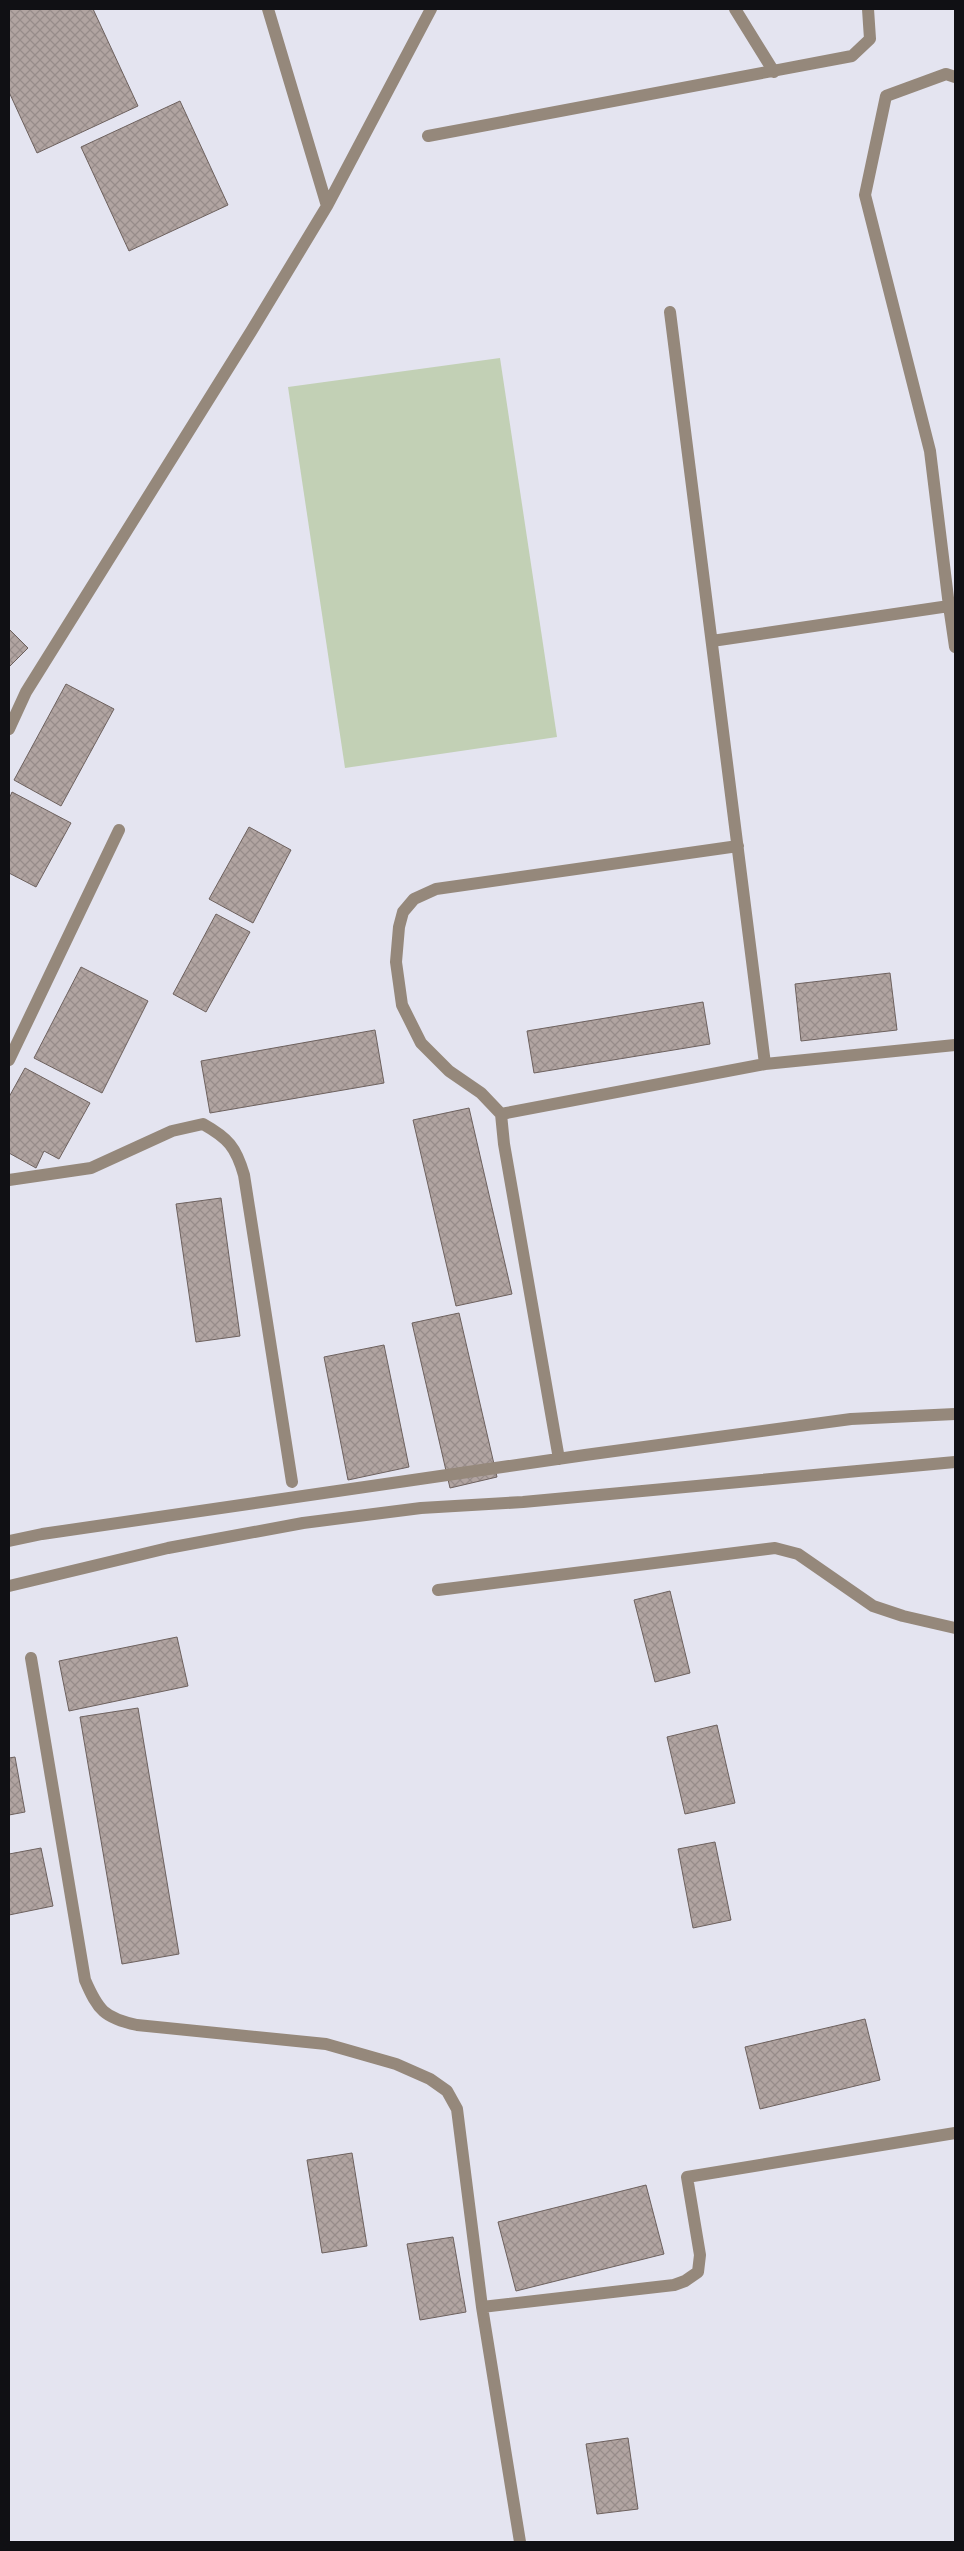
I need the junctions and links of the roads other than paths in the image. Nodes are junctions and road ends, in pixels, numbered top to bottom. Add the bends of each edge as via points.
1 (268, 9) edge
2 (431, 9) edge
3 (736, 9) edge
4 (868, 9) edge
5 (774, 72) junction
6 (955, 77) edge
7 (428, 136) dead end
8 (327, 206) junction
9 (670, 312) dead end
10 (949, 606) junction
11 (712, 641) junction
12 (955, 647) edge
13 (9, 729) edge
14 (120, 830) dead end
15 (738, 846) junction
16 (955, 1045) edge
17 (9, 1060) edge
18 (765, 1064) junction
19 (501, 1114) junction
20 (9, 1180) edge
21 (955, 1414) edge
22 (559, 1459) junction
23 (955, 1462) edge
24 (292, 1482) dead end
25 (9, 1541) edge
26 (9, 1586) edge
27 (438, 1590) dead end
28 (955, 1628) edge
29 (31, 1658) dead end
30 (955, 2133) edge
31 (482, 2307) junction
32 (520, 2542) edge

1 - 8 street
2 - 8 street
3 - 5 street
4 - 5 street via 870,39 852,56
5 - 7 street
6 - 10 street via 946,74 886,96 865,194 930,451
8 - 13 street via 26,692
9 - 11 street
10 - 11 street
10 - 12 street
11 - 15 street
14 - 17 street
15 - 18 street
15 - 19 street via 436,889 414,899 403,912 399,927 396,962 402,1005 421,1042 449,1071 481,1093
16 - 18 street
18 - 19 street
19 - 22 street
20 - 24 street via 90,1168 172,1131 203,1124 221,1134 238,1152
21 - 22 street via 851,1419
22 - 25 street
23 - 26 street via 523,1502 421,1508 303,1524 168,1548
27 - 28 street via 775,1548 798,1554 873,1606
29 - 31 street via 85,1980 95,2002 114,2020 137,2025 326,2044 396,2064 430,2079 447,2091 457,2108
30 - 31 street via 686,2178 700,2255 698,2272 685,2282
31 - 32 street

